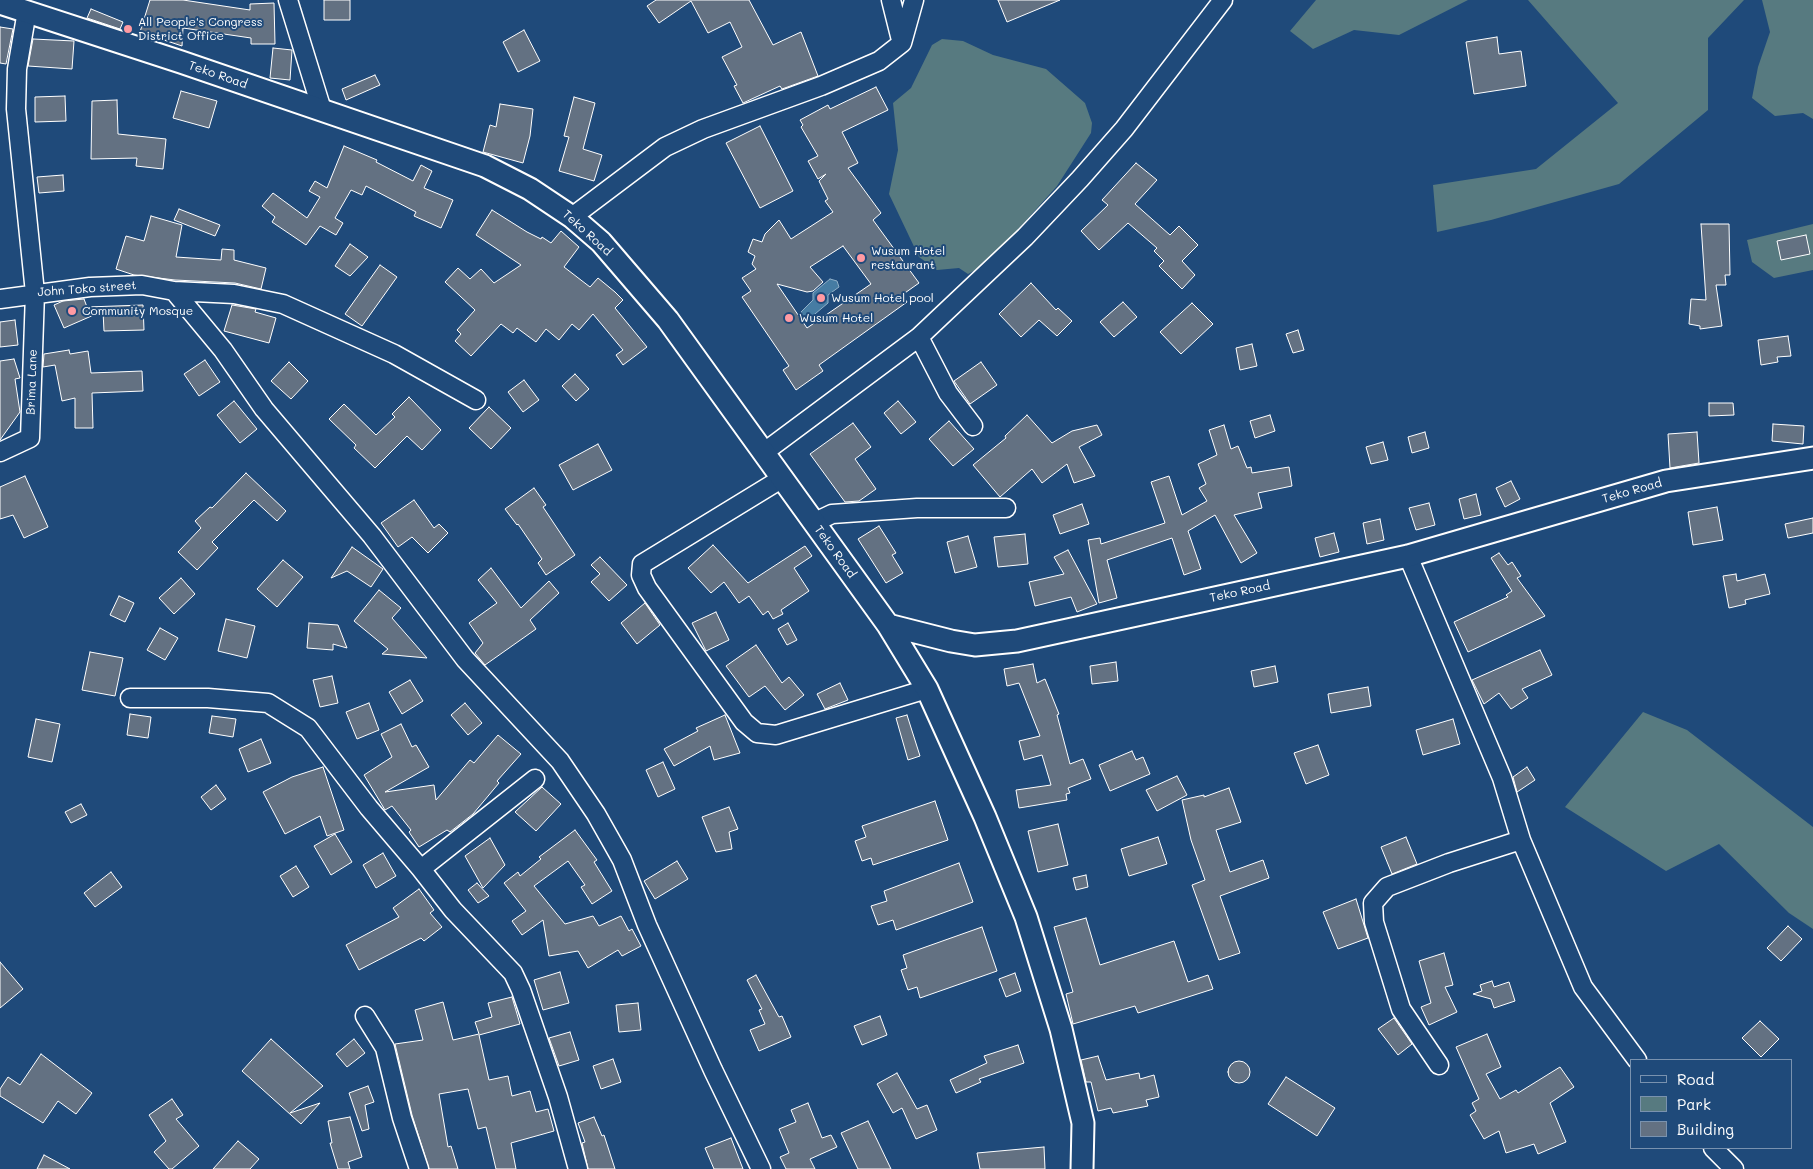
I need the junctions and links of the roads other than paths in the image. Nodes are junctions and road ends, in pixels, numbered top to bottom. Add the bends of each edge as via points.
1 (288, 0) edge
2 (891, 0) edge
3 (914, 0) edge
4 (1223, 0) edge
5 (0, 3) edge
6 (27, 11) junction
7 (902, 43) junction
8 (322, 110) junction
9 (572, 217) junction
10 (174, 291) junction
11 (35, 292) junction
12 (0, 299) edge
13 (919, 337) junction
14 (476, 400) dead end
15 (973, 426) dead end
16 (0, 452) edge
17 (763, 453) junction
18 (1813, 458) edge
19 (781, 479) junction
20 (1006, 508) dead end
21 (813, 523) junction
22 (1408, 556) junction
23 (888, 625) junction
24 (927, 689) junction
25 (130, 698) dead end
26 (535, 779) dead end
27 (1521, 840) junction
28 (422, 869) junction
29 (365, 1016) dead end
30 (1636, 1059) edge
31 (1439, 1065) dead end
32 (1714, 1149) edge
33 (419, 1169) edge
34 (578, 1169) edge
35 (761, 1169) edge
36 (1082, 1169) edge
37 (1734, 1169) edge

1 - 8 street
2 - 7 street
3 - 7 street
4 - 13 street via 1124,129 1080,180
5 - 6 street, Teko Road
6 - 8 street, Teko Road
6 - 11 street via 17,69 16,109
7 - 9 street via 879,61 854,73 755,108 665,147
8 - 9 street, Teko Road via 485,166 530,189
9 - 17 street, Teko Road via 601,242 668,320
10 - 11 street, John Toko street via 142,285
10 - 14 street, John Toko street via 234,294 283,304 394,354
10 - 35 street via 223,350 264,410 372,536 465,659 560,762 596,814 622,860 647,925
11 - 12 street, John Toko street
11 - 16 street, Brima Lane via 30,438
13 - 15 street via 948,393
13 - 17 street
17 - 19 street, Teko Road
18 - 22 street, Teko Road via 1666,481
19 - 21 street, Teko Road
19 - 24 street via 642,564 640,575 647,588 744,722 757,732 776,735
20 - 21 street via 917,508 832,514
21 - 23 street, Teko Road
22 - 23 street, Teko Road via 1017,641 975,645
22 - 27 street via 1502,778
23 - 24 street
24 - 36 street via 985,817 1029,926 1061,1028 1083,1123
25 - 28 street via 259,702 268,703 288,714 308,728 369,808
26 - 28 street
27 - 30 street via 1583,987
27 - 31 street via 1387,887 1374,903 1374,922 1401,1009
28 - 34 street via 453,910 513,973 558,1097
29 - 33 street via 385,1048 402,1118
32 - 37 street

